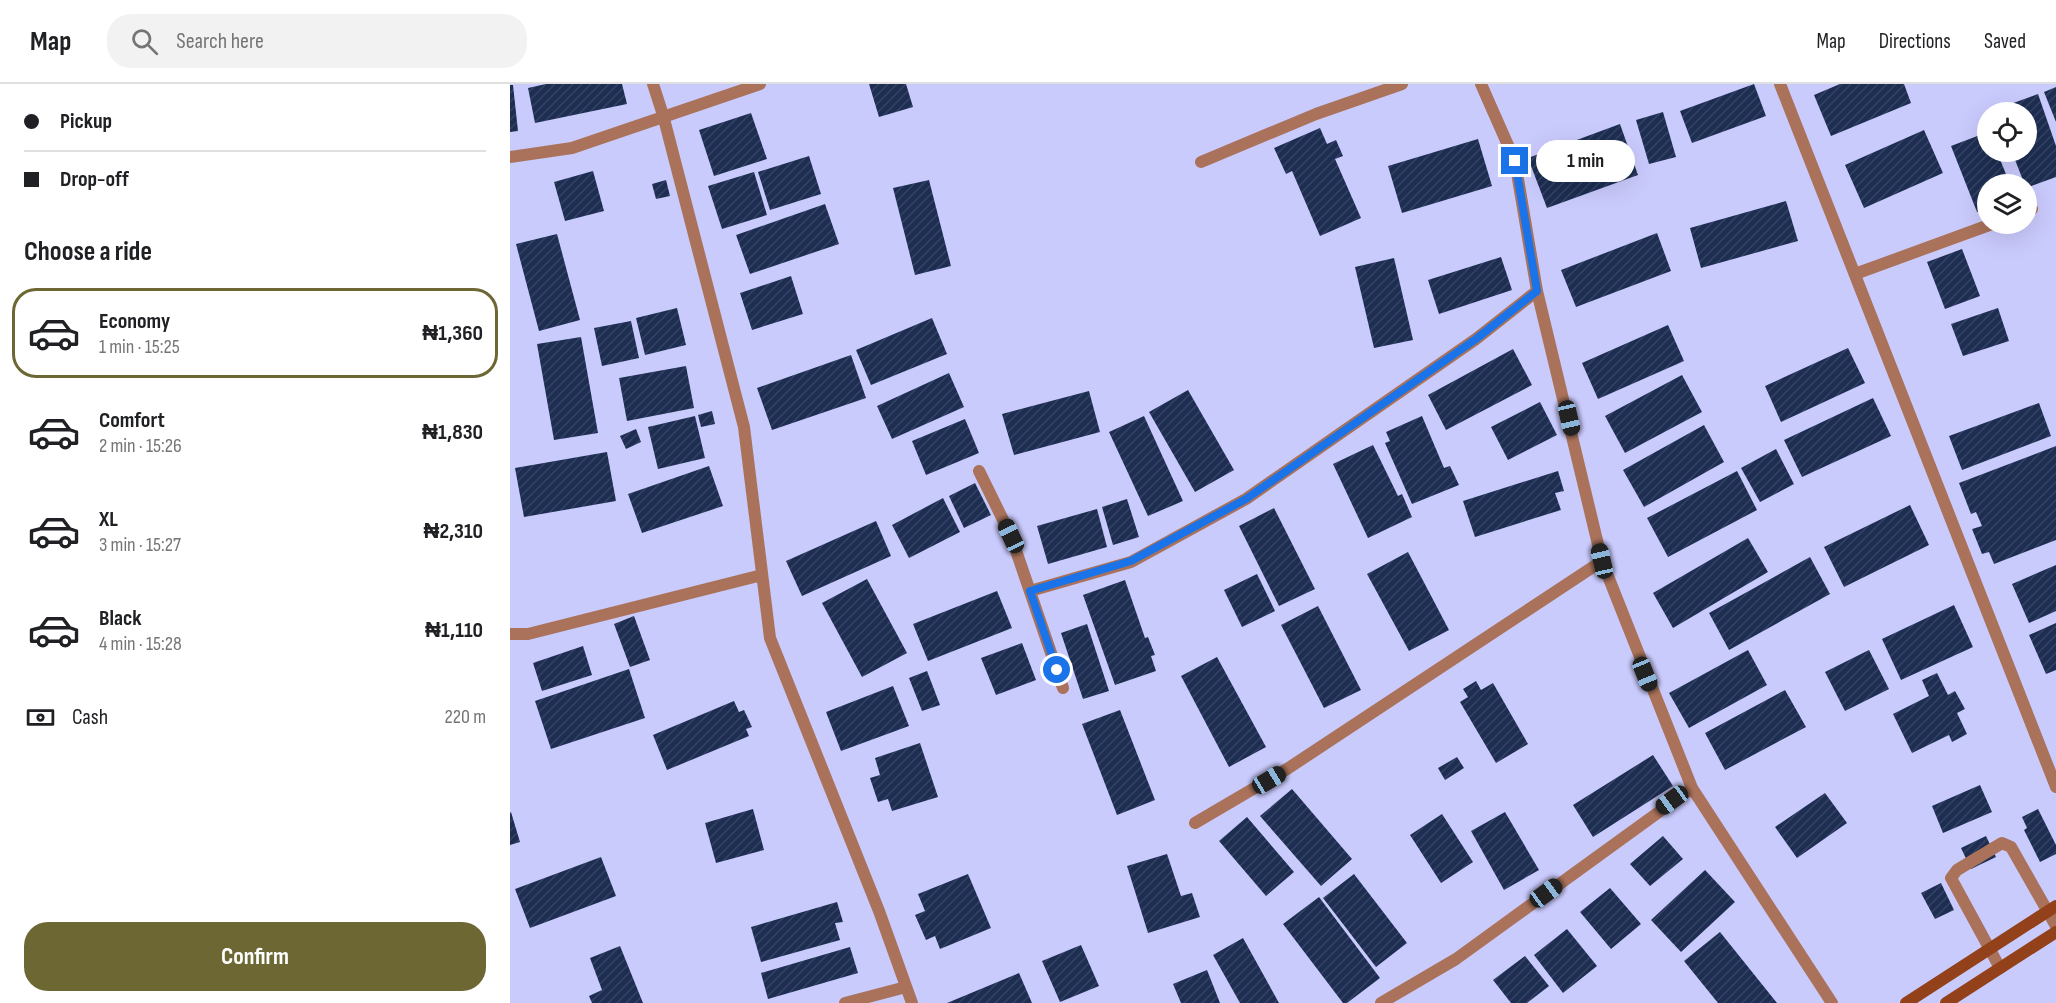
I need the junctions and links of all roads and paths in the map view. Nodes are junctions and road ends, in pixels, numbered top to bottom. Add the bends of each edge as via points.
1 (653, 84) edge
2 (759, 84) edge
3 (1402, 84) edge
4 (1481, 84) edge
5 (1780, 84) edge
6 (663, 115) junction
7 (510, 157) edge
8 (1201, 162) dead end
9 (1977, 229) edge
10 (1855, 274) junction
11 (1537, 291) junction
12 (979, 471) dead end
13 (1602, 561) junction
14 (762, 575) junction
15 (1030, 591) junction
16 (510, 634) edge
17 (1063, 688) dead end
18 (2056, 787) edge
19 (1692, 788) junction
20 (1195, 823) dead end
21 (2051, 909) edge
22 (2056, 926) edge
23 (2056, 933) edge
24 (1988, 950) junction
25 (2000, 968) junction
26 (906, 987) junction
27 (845, 1003) edge
28 (912, 1003) edge
29 (1381, 1003) edge
30 (1832, 1003) edge
31 (1906, 1003) edge
32 (1946, 1003) edge

1 - 6 street
2 - 6 street
3 - 8 street via 1316,114
4 - 11 street via 1515,161
5 - 10 street
6 - 7 street via 572,148
6 - 14 street via 744,427
9 - 10 street
10 - 18 street
11 - 13 street
11 - 15 street via 1476,339 1246,499 1131,561
12 - 15 street via 1011,536
13 - 19 street
13 - 20 street via 1287,769
14 - 16 street via 528,634
14 - 26 street via 770,638
15 - 17 street
19 - 29 street via 1456,959
19 - 30 street
21 - 22 street
21 - 24 main road
21 - 24 street via 2011,847 2002,843 1956,870 1952,878
23 - 25 main road
24 - 25 street
24 - 31 main road
25 - 32 main road
26 - 27 street
26 - 28 street

